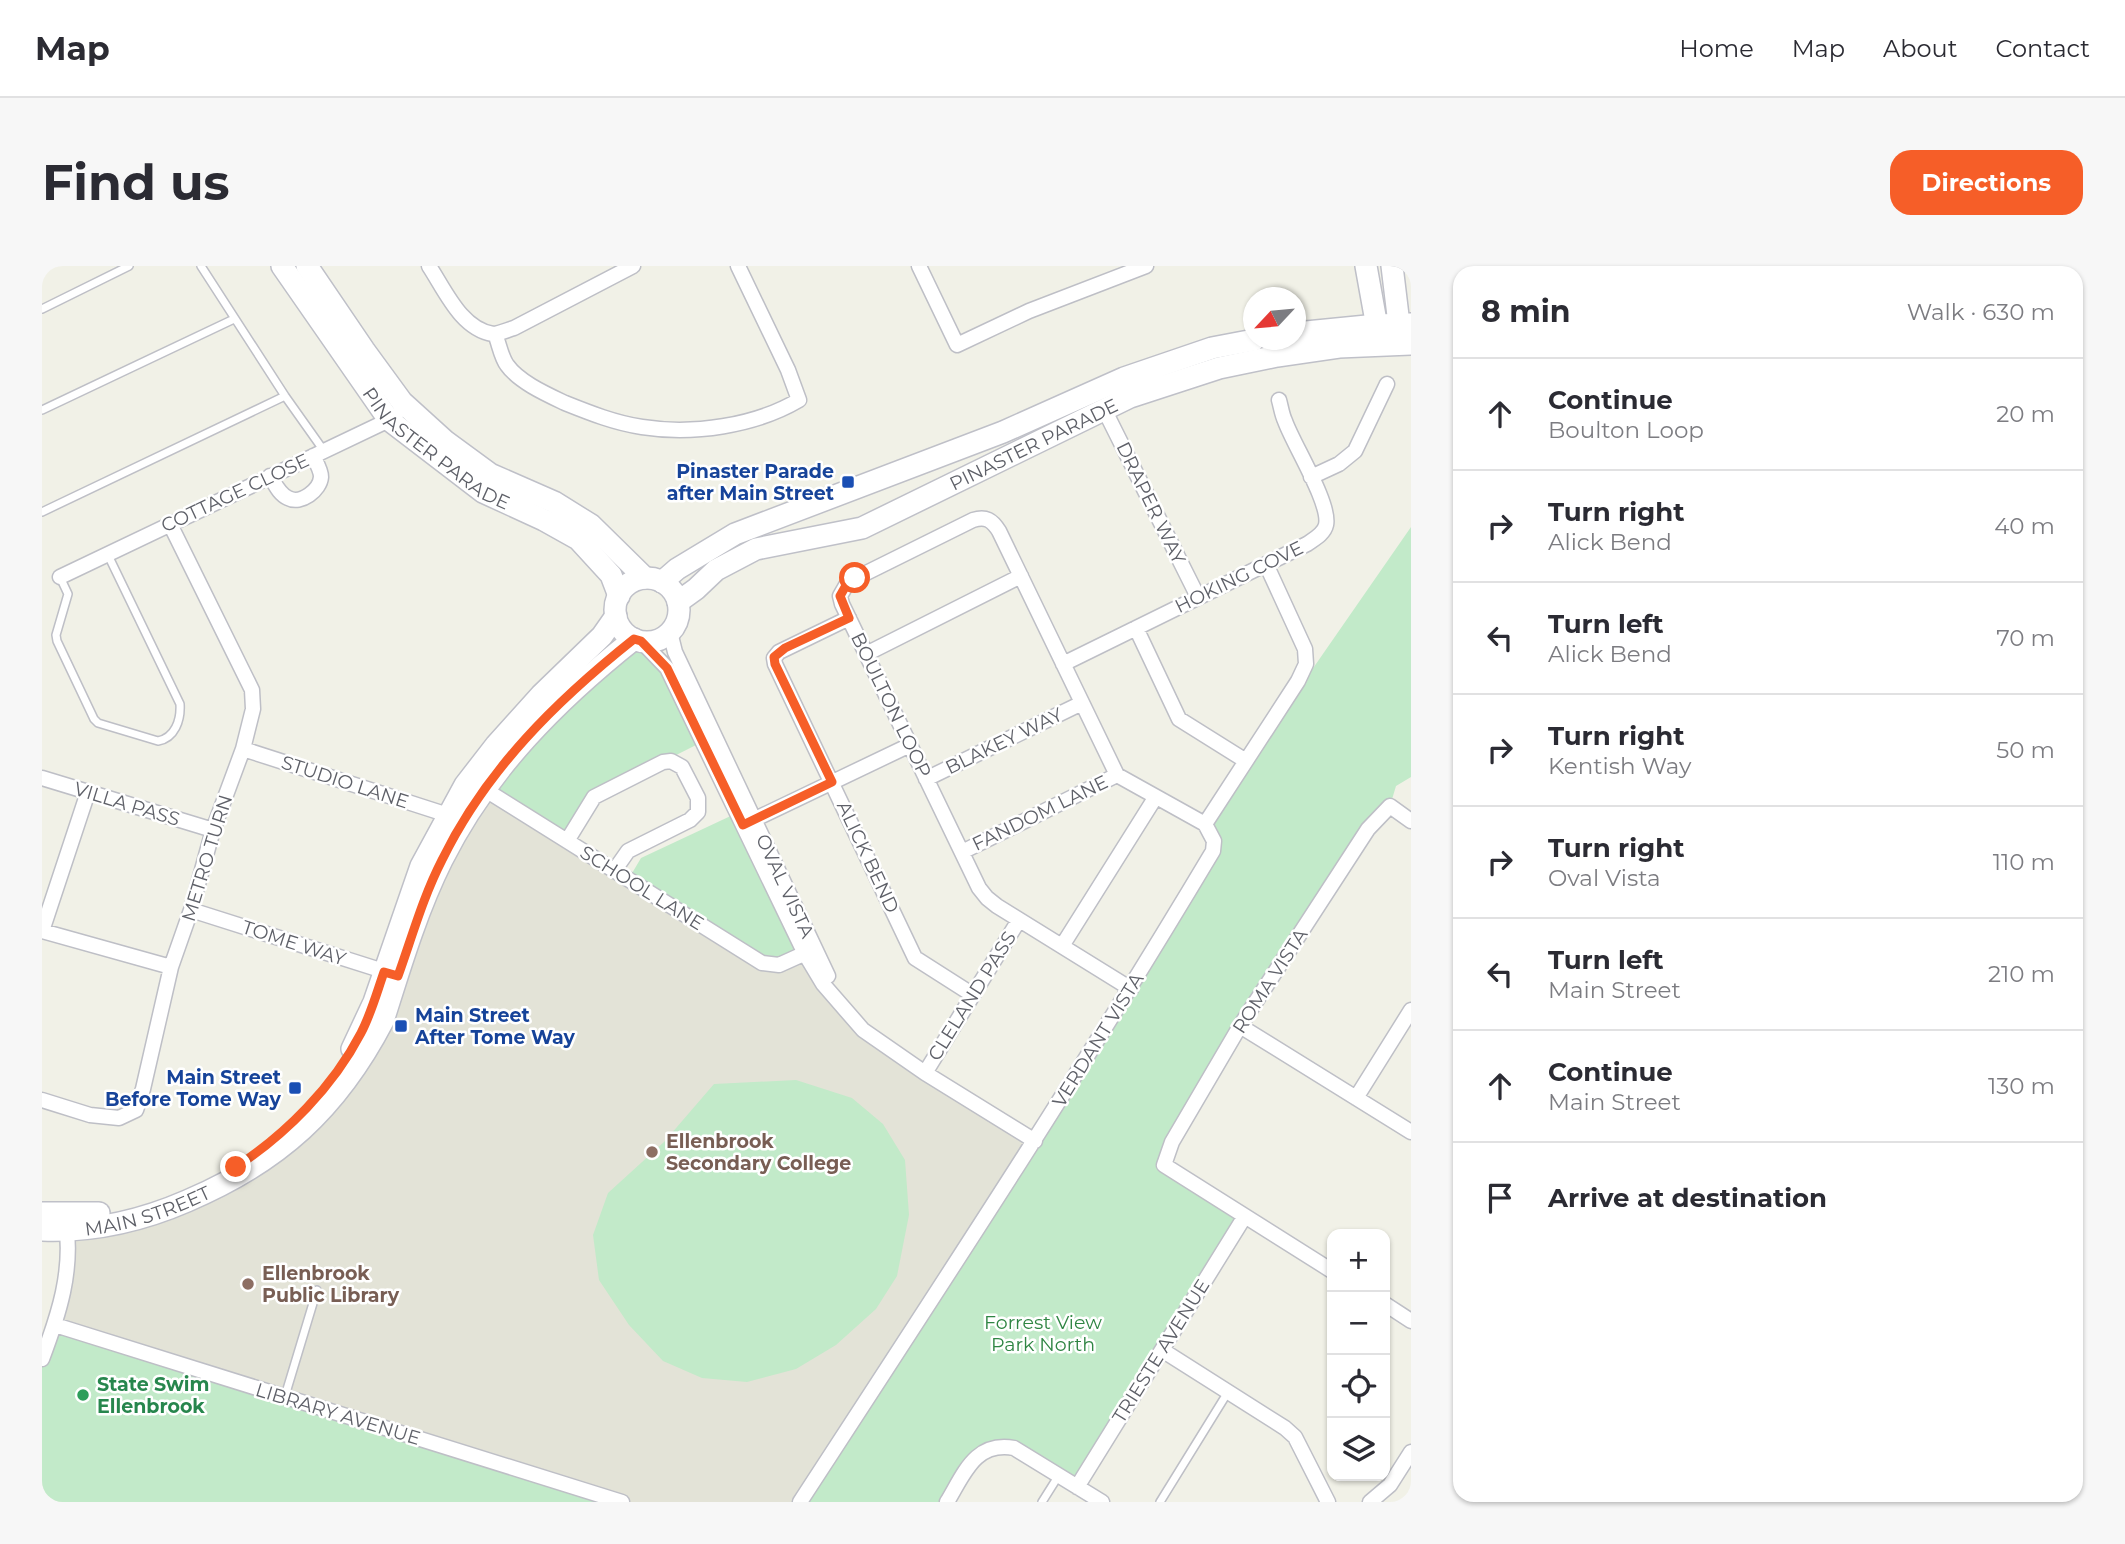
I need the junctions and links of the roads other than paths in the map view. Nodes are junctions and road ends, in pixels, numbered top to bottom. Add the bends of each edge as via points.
1 (129, 266) edge
2 (201, 266) edge
3 (282, 266) edge
4 (307, 266) edge
5 (429, 266) edge
6 (633, 266) edge
7 (738, 266) edge
8 (919, 266) edge
9 (1146, 266) edge
10 (1366, 266) edge
11 (1392, 266) edge
12 (42, 309) edge
13 (234, 319) junction
14 (1306, 333) edge
15 (495, 334) junction
16 (1396, 334) edge
17 (1243, 342) edge
18 (1387, 384) dead end
19 (285, 396) junction
20 (1279, 400) dead end
21 (407, 406) junction
22 (1104, 409) junction
23 (42, 410) edge
24 (389, 420) junction
25 (319, 453) junction
26 (270, 477) junction
27 (1311, 477) junction
28 (42, 512) edge
29 (170, 524) junction
30 (107, 554) junction
31 (1266, 564) junction
32 (1021, 576) junction
33 (60, 577) joint
34 (654, 580) junction
35 (1198, 597) junction
36 (678, 602) junction
37 (618, 606) junction
38 (849, 618) junction
39 (1136, 628) junction
40 (670, 632) junction
41 (637, 640) junction
42 (866, 654) junction
43 (1063, 664) junction
44 (1082, 703) junction
45 (910, 745) junction
46 (243, 749) junction
47 (1246, 761) junction
48 (1117, 775) junction
49 (42, 778) edge
50 (926, 779) junction
51 (832, 782) junction
52 (484, 789) junction
53 (88, 792) junction
54 (1155, 798) junction
55 (448, 815) junction
56 (1411, 821) edge
57 (748, 822) junction
58 (1205, 824) junction
59 (213, 830) junction
60 (567, 841) junction
61 (962, 852) junction
62 (614, 871) junction
63 (191, 910) junction
64 (1019, 920) junction
65 (42, 931) edge
66 (1062, 946) junction
67 (810, 951) junction
68 (171, 967) junction
69 (391, 974) junction
70 (1130, 989) junction
71 (972, 995) junction
72 (1411, 1010) edge
73 (1240, 1026) junction
74 (925, 1073) junction
75 (1356, 1098) junction
76 (42, 1100) edge
77 (1411, 1132) edge
78 (1035, 1141) junction
79 (42, 1213) edge
80 (1245, 1216) junction
81 (66, 1222) junction
82 (42, 1230) edge
83 (1327, 1268) edge
84 (317, 1290) dead end
85 (1390, 1307) edge
86 (1411, 1321) edge
87 (48, 1323) edge
88 (1163, 1350) junction
89 (42, 1359) edge
90 (1228, 1391) junction
91 (285, 1397) junction
92 (1411, 1452) edge
93 (1059, 1475) junction
94 (1077, 1487) junction
95 (622, 1502) edge
96 (800, 1502) edge
97 (947, 1502) edge
98 (1041, 1502) edge
99 (1102, 1502) edge
100 (1160, 1502) edge
101 (1328, 1502) edge
102 (1370, 1502) edge

1 - 12 lane
2 - 13 lane
3 - 24 main road, PINASTER PARADE
4 - 21 main road, PINASTER PARADE
5 - 15 street via 466,320 476,329
6 - 15 street
7 - 15 street via 799,400 783,410 731,425 643,428 596,416 538,391 507,365
8 - 9 street via 957,345 1029,311
10 - 16 main road via 1370,299
11 - 16 main road
13 - 19 lane
13 - 23 lane
14 - 16 main road
16 - 22 main road, PINASTER PARADE via 1219,368
17 - 34 main road, PINASTER PARADE via 1124,378 1003,432 735,534
18 - 27 street via 1355,451
19 - 25 lane
19 - 28 lane
20 - 27 street, HOKING COVE
21 - 24 street, COTTAGE CLOSE
21 - 34 main road, PINASTER PARADE via 444,441 490,474 554,502 591,525
22 - 35 street, DRAPER WAY
22 - 36 main road, PINASTER PARADE via 862,528 756,549 716,570
24 - 25 street, COTTAGE CLOSE
24 - 37 main road, PINASTER PARADE via 483,492 578,539 611,575
25 - 26 street, COTTAGE CLOSE
25 - 26 street via 321,473 312,493 288,499
26 - 29 street, COTTAGE CLOSE
27 - 31 street, HOKING COVE via 1322,500 1326,526 1314,539
29 - 30 street, COTTAGE CLOSE
29 - 46 street, METRO TURN via 252,690 253,709
30 - 33 street, COTTAGE CLOSE
30 - 33 lane via 180,704 179,719 166,739 158,741 94,719 57,641 68,594
31 - 35 street, HOKING COVE
31 - 47 street via 1305,649 1306,664
32 - 38 street, BOULTON LOOP via 995,524 982,518 848,582 840,596
32 - 42 street
32 - 43 street, BOULTON LOOP
34 - 36 main road via 669,587
34 - 37 main road via 625,587
35 - 39 street, HOKING COVE
36 - 40 main road via 677,623
37 - 41 main road via 619,625
37 - 55 main road, MAIN STREET via 603,636 496,745
38 - 42 street, BOULTON LOOP
38 - 51 street, ALICK BEND via 774,657
39 - 43 street, HOKING COVE
39 - 47 street via 1179,719
40 - 41 main road via 656,641
40 - 57 street, OVAL VISTA
41 - 52 main road, MAIN STREET via 550,711
41 - 57 street, OVAL VISTA via 667,668
42 - 45 street, BOULTON LOOP
43 - 44 street, BOULTON LOOP
44 - 48 street, BOULTON LOOP
44 - 50 street, BLAKEY WAY
45 - 50 street, BOULTON LOOP
45 - 51 street
46 - 55 street, STUDIO LANE
46 - 59 street, METRO TURN
47 - 58 street
48 - 54 street
48 - 61 street, FANDOM LANE
49 - 53 street, VILLA PASS
50 - 61 street, BOULTON LOOP
51 - 57 street
51 - 71 street, ALICK BEND via 915,958
52 - 60 street, SCHOOL LANE
52 - 69 main road, MAIN STREET via 441,861
53 - 59 street, VILLA PASS
53 - 65 street
54 - 58 street
54 - 66 street
55 - 69 main road, MAIN STREET via 421,866
56 - 73 street, ROMA VISTA via 1390,806 1368,829
57 - 67 street, OVAL VISTA
58 - 70 street, VERDANT VISTA via 1214,841 1213,851
59 - 63 street, METRO TURN
60 - 62 street, SCHOOL LANE
60 - 62 street via 594,797 663,762 677,763 698,798 698,811 690,820 628,851
61 - 64 street, BOULTON LOOP via 987,898
62 - 67 street, SCHOOL LANE via 762,963 779,965
63 - 68 street, METRO TURN
63 - 69 street, TOME WAY
64 - 66 street, BOULTON LOOP
64 - 71 street, CLELAND PASS
65 - 68 street
66 - 70 street, BOULTON LOOP
67 - 74 street, OVAL VISTA via 823,984 843,1009 863,1030
68 - 76 street, METRO TURN via 136,1110 119,1118 90,1115
69 - 81 main road, MAIN STREET via 383,1021 349,1079 286,1144 232,1181 160,1213 110,1226
70 - 78 street, VERDANT VISTA
71 - 74 street, CLELAND PASS
72 - 75 street
73 - 75 street
73 - 80 street, ROMA VISTA via 1171,1142 1164,1165
74 - 78 street, OVAL VISTA
75 - 77 street
78 - 96 street, VERDANT VISTA
79 - 81 main road, MAIN STREET
80 - 83 street
80 - 88 street, TRIESTE AVENUE
81 - 82 main road, MAIN STREET
81 - 87 street via 68,1271
84 - 91 lane
85 - 86 street
87 - 89 street
87 - 91 street, LIBRARY AVENUE
88 - 90 street
88 - 94 street, TRIESTE AVENUE
90 - 100 lane
90 - 101 street via 1295,1437
91 - 95 street, LIBRARY AVENUE
92 - 102 street via 1390,1485
93 - 94 street
93 - 97 street via 1014,1448 989,1448 969,1466
93 - 98 lane
94 - 99 street

